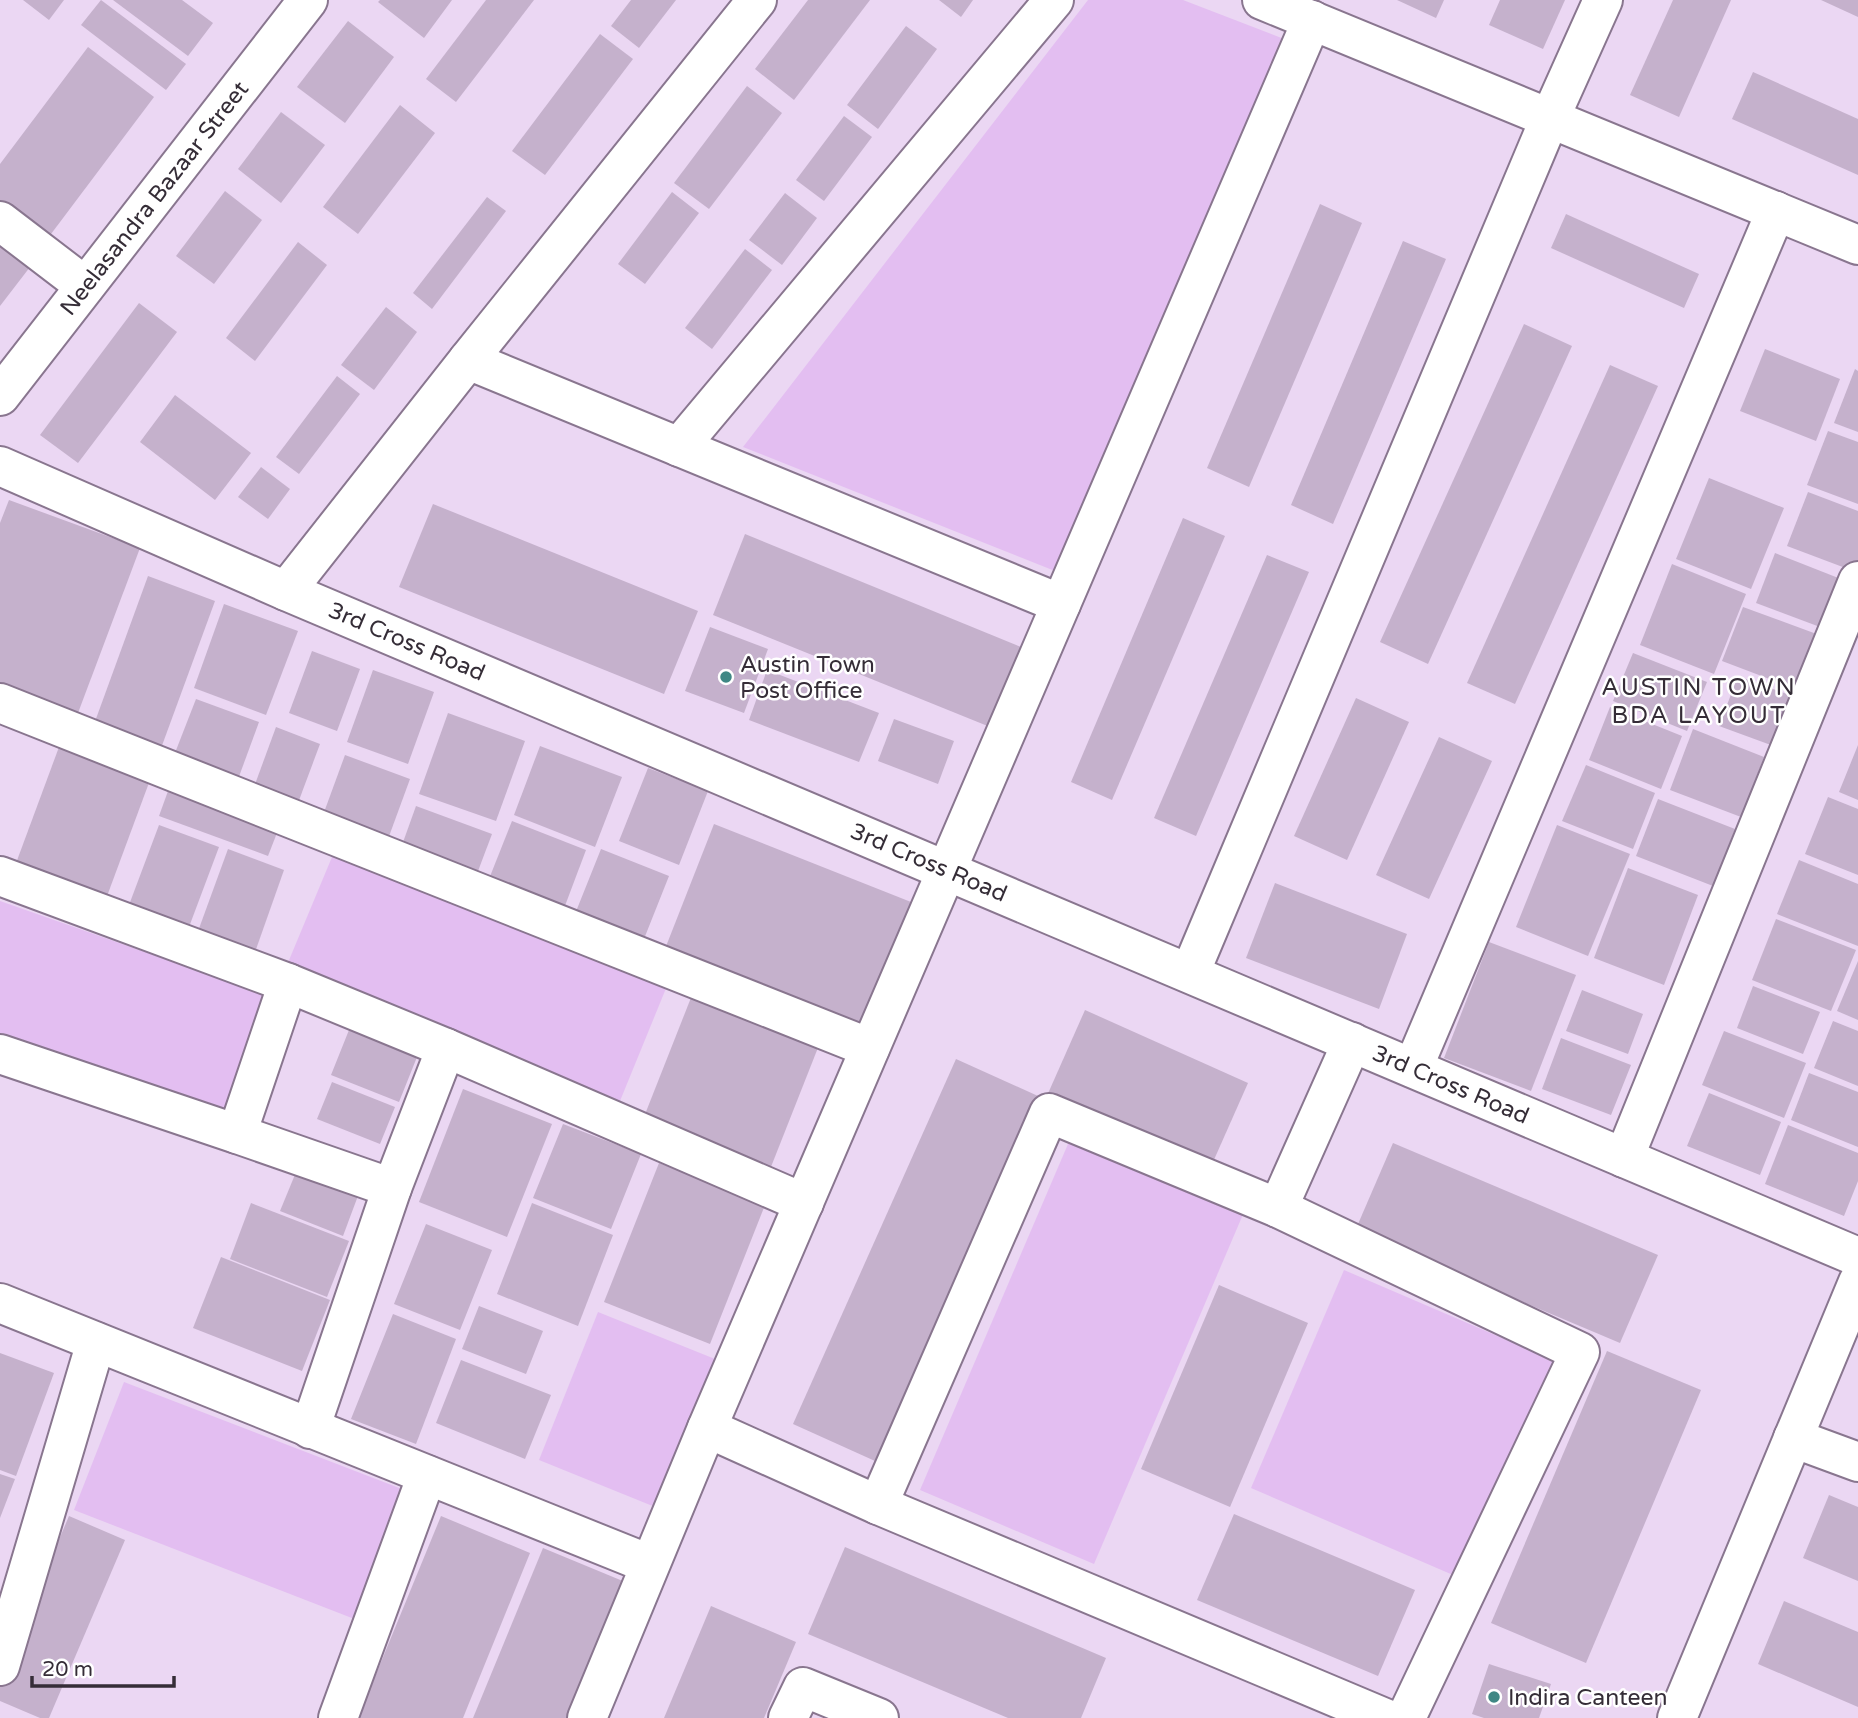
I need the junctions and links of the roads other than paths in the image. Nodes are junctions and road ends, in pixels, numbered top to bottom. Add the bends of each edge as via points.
1 (308, 0) edge
2 (757, 0) edge
3 (1054, 0) edge
4 (1262, 0) edge
5 (1603, 0) edge
6 (1312, 20) junction
7 (1550, 118) junction
8 (1776, 211) junction
9 (0, 221) edge
10 (1858, 244) edge
11 (85, 286) junction
12 (468, 360) junction
13 (0, 396) edge
14 (679, 447) junction
15 (0, 466) edge
16 (1858, 581) edge
17 (286, 591) junction
18 (1062, 604) junction
19 (0, 703) edge
20 (947, 870) junction
21 (0, 876) edge
22 (1190, 973) junction
23 (288, 983) junction
24 (1352, 1042) junction
25 (446, 1048) junction
26 (870, 1048) junction
27 (0, 1054) edge
28 (1413, 1068) junction
29 (237, 1133) junction
30 (1624, 1158) junction
31 (392, 1188) junction
32 (804, 1203) junction
33 (1278, 1208) junction
34 (1858, 1257) edge
35 (1858, 1282) edge
36 (0, 1303) edge
37 (96, 1342) junction
38 (706, 1428) junction
39 (310, 1429) junction
40 (1793, 1438) junction
41 (1858, 1462) edge
42 (427, 1475) junction
43 (878, 1505) junction
44 (649, 1564) junction
45 (0, 1666) edge
46 (338, 1718) edge
47 (587, 1718) edge
48 (788, 1718) edge
49 (879, 1718) edge
50 (1385, 1718) edge
51 (1406, 1718) edge
52 (1677, 1718) edge

1 - 11 street, Neelasandra Bazaar Street
2 - 12 street
3 - 14 street
4 - 6 street
5 - 7 street
6 - 7 street
6 - 18 street
7 - 8 street
7 - 22 street
8 - 10 street
8 - 28 street
9 - 11 street
11 - 13 street, Neelasandra Bazaar Street
12 - 14 street
12 - 17 street
14 - 18 street
15 - 17 street, 3rd Cross Road
16 - 30 street
17 - 20 street, 3rd Cross Road
18 - 20 street
19 - 26 street
20 - 22 street, 3rd Cross Road
20 - 26 street
21 - 23 street
22 - 24 street, 3rd Cross Road
23 - 25 street
23 - 29 street
24 - 28 street, 3rd Cross Road
24 - 33 street
25 - 31 street
25 - 32 street
26 - 32 street
27 - 29 street
28 - 30 street, 3rd Cross Road
29 - 31 street
30 - 34 street, 3rd Cross Road
31 - 39 street
32 - 38 street
33 - 43 street via 1049,1113
33 - 51 street via 1580,1352
35 - 40 street
36 - 37 street
37 - 39 street
37 - 45 street
38 - 43 street
38 - 44 street
39 - 42 street
40 - 41 street
40 - 52 street
42 - 44 street
42 - 46 street
43 - 50 street
44 - 47 street
48 - 49 street via 803,1687

